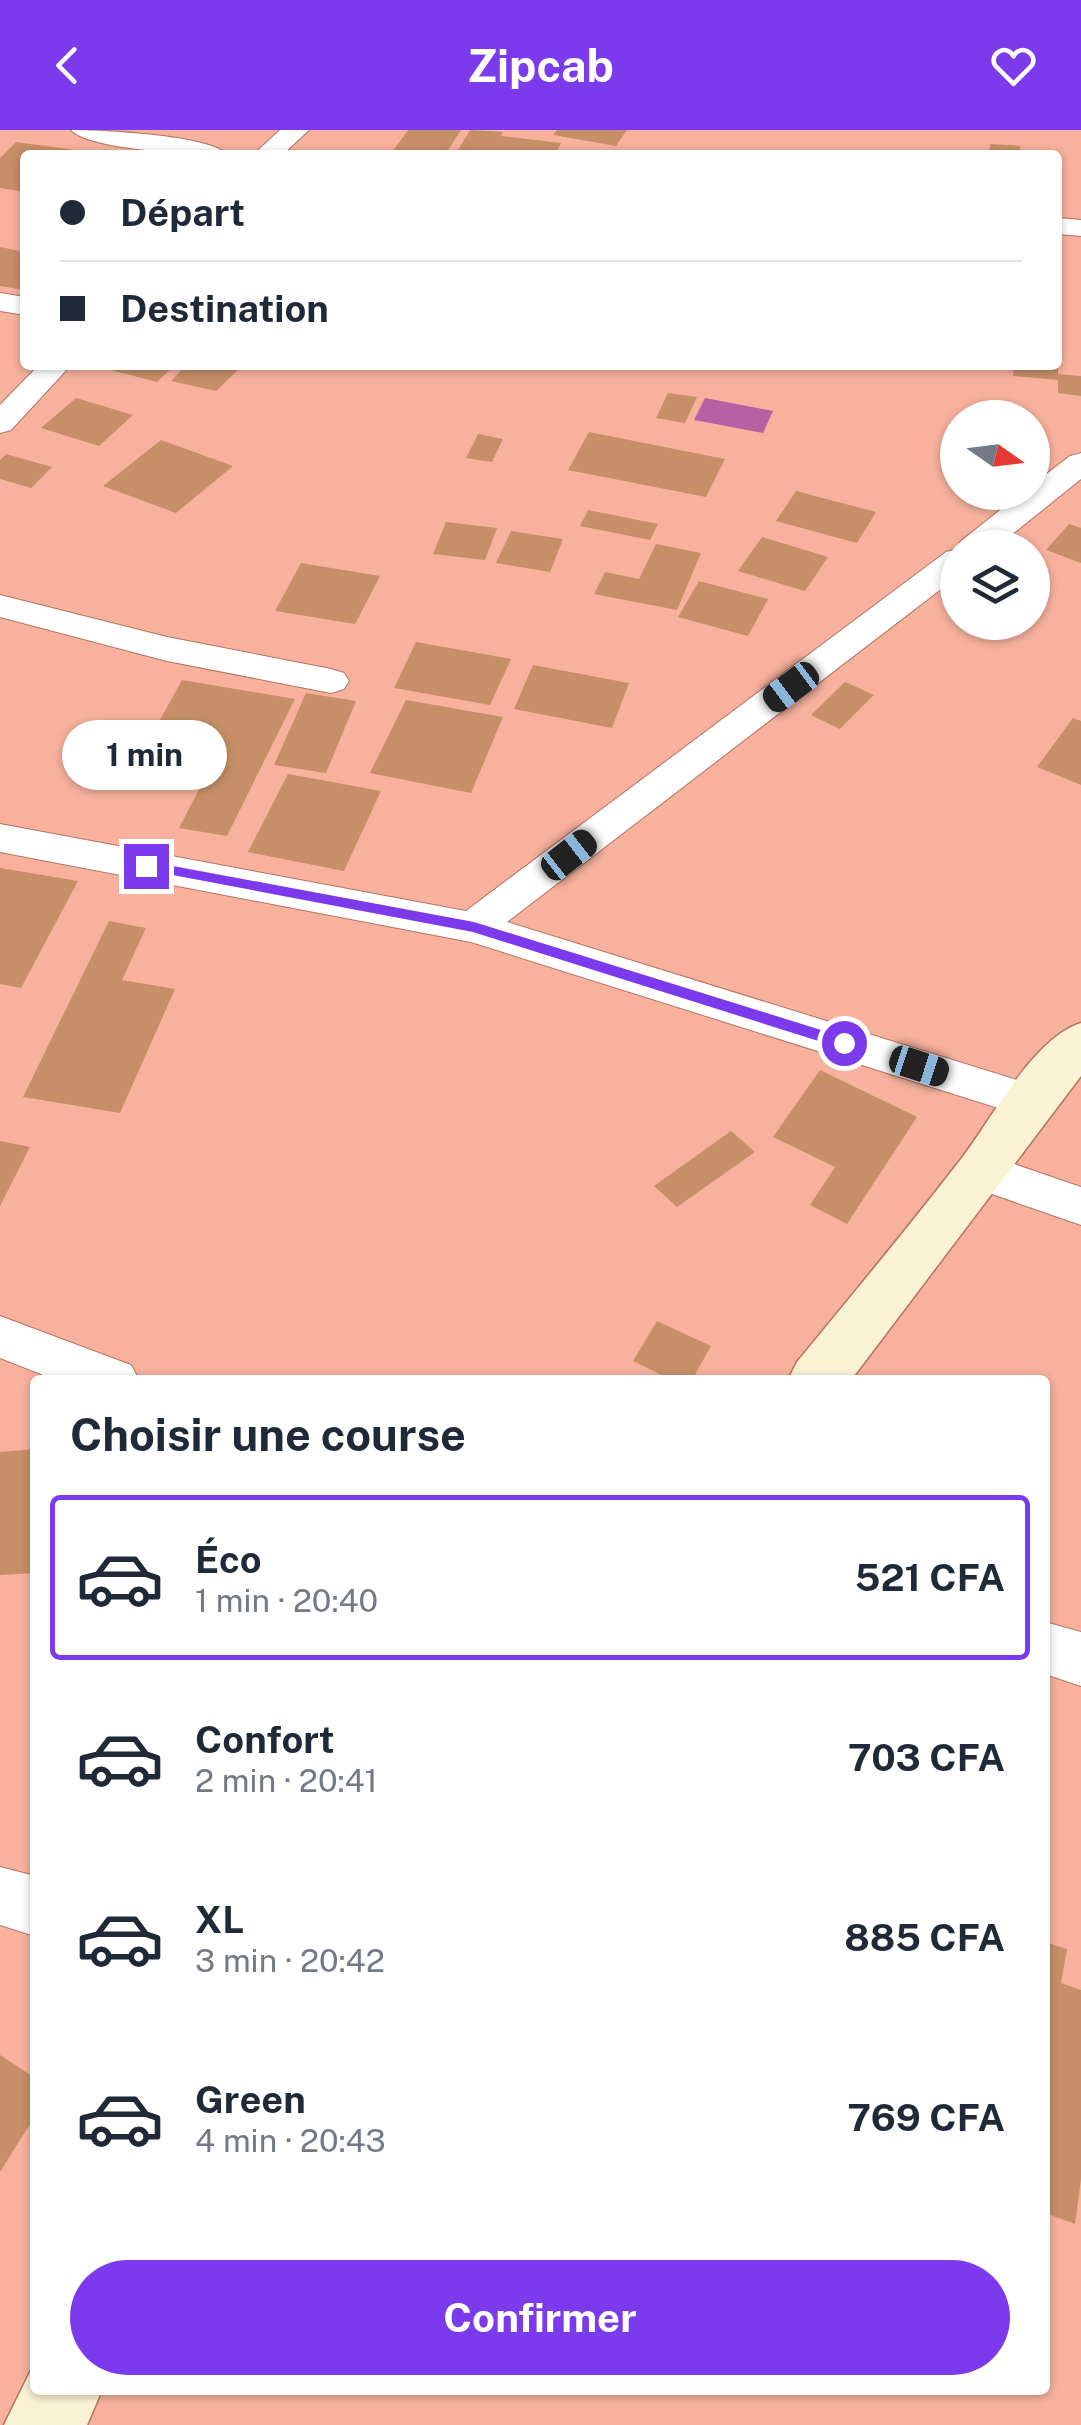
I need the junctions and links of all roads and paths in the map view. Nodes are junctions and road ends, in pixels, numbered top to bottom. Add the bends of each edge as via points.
1 (84, 130) edge
2 (296, 130) edge
3 (189, 150) edge
4 (272, 150) edge
5 (51, 370) edge
6 (0, 424) edge
7 (1081, 463) edge
8 (996, 530) edge
9 (940, 573) edge
10 (0, 606) edge
11 (331, 681) dead end
12 (0, 838) edge
13 (474, 927) junction
14 (1081, 1042) edge
15 (1030, 1101) junction
16 (982, 1172) junction
17 (1081, 1206) edge
18 (0, 1337) edge
19 (101, 1375) edge
20 (821, 1375) edge
21 (1050, 1650) edge
22 (1081, 1660) edge
23 (0, 1896) edge
24 (30, 1905) edge
25 (59, 2395) edge
26 (44, 2425) edge

1 - 3 street
2 - 4 street
5 - 6 street
7 - 8 street
9 - 13 street
10 - 11 street via 167,649
12 - 13 street
13 - 15 street
14 - 15 street
15 - 16 street
16 - 17 street
16 - 20 street
18 - 19 street
21 - 22 street
23 - 24 street
25 - 26 street

